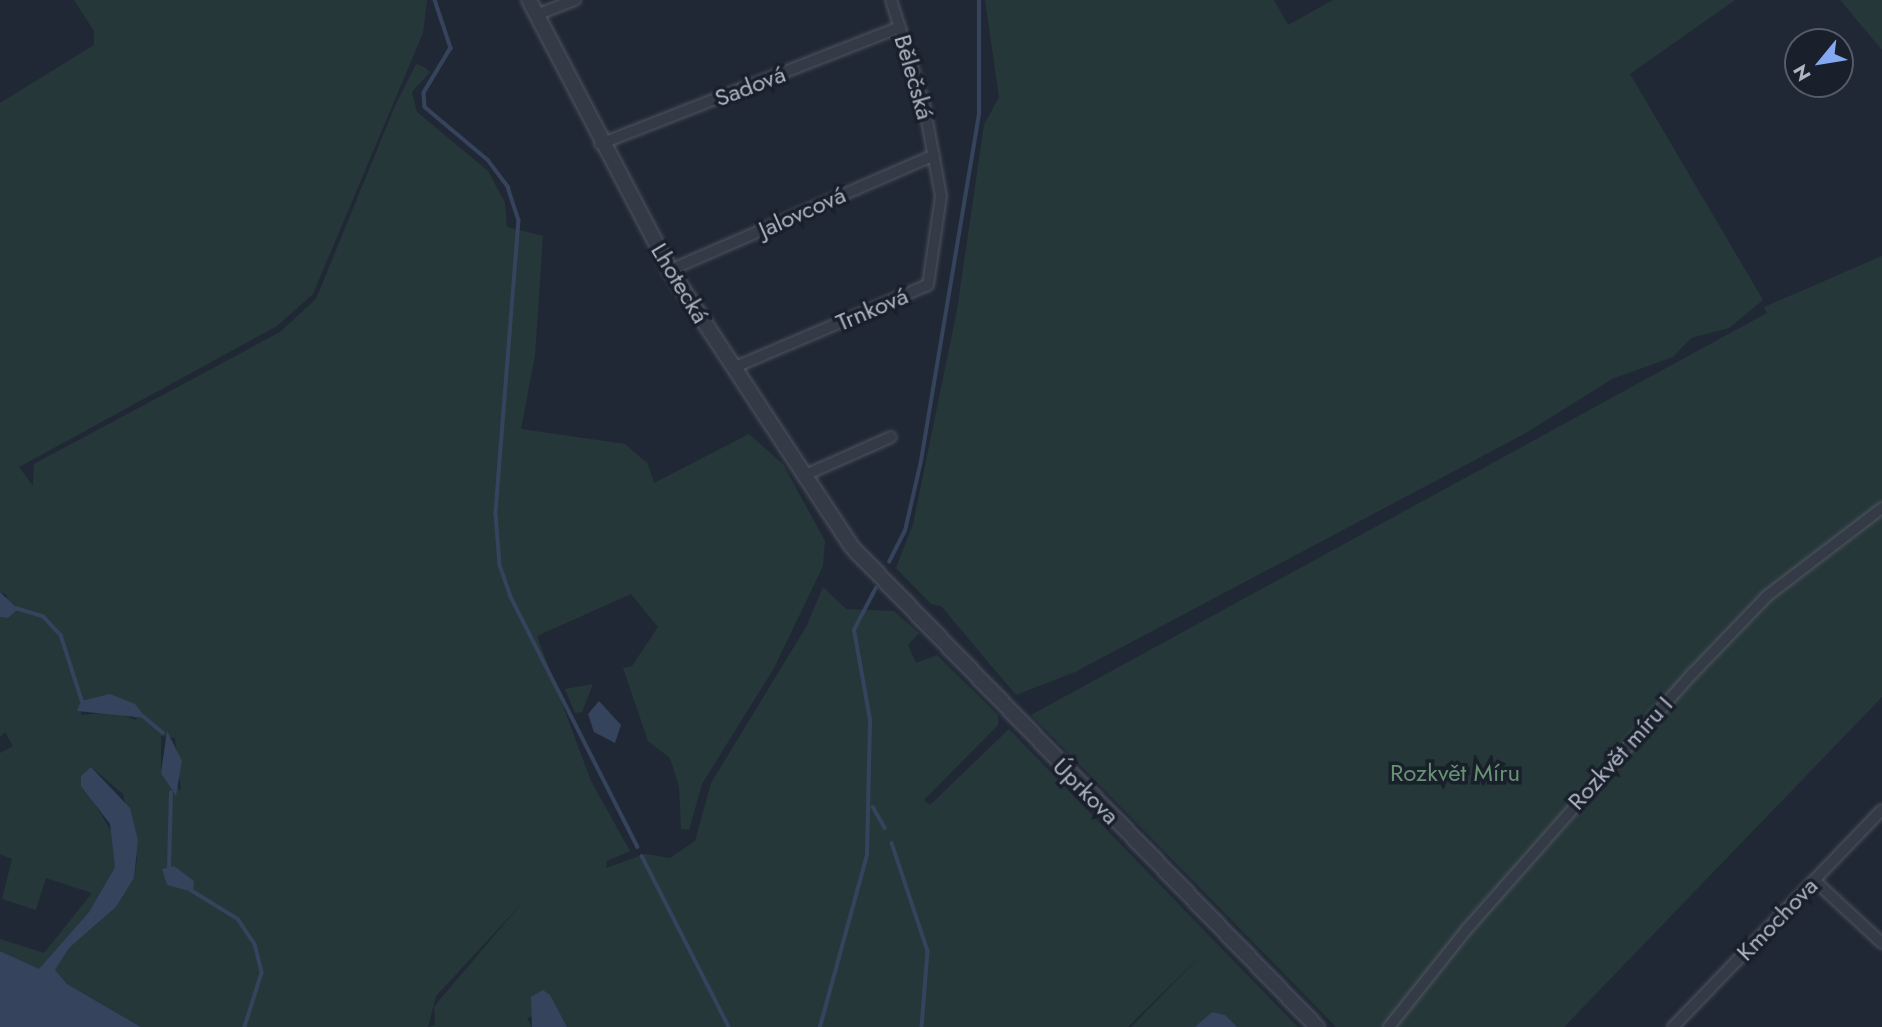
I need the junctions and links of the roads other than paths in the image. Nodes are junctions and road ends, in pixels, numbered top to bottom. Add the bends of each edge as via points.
1 (529, 0) edge
2 (575, 0) edge
3 (891, 0) edge
4 (536, 15) junction
5 (900, 27) junction
6 (600, 144) junction
7 (934, 155) junction
8 (670, 270) junction
9 (733, 368) junction
10 (891, 438) dead end
11 (803, 476) junction
12 (1882, 509) edge
13 (856, 553) joint
14 (1882, 810) edge
15 (1814, 880) junction
16 (1882, 943) edge
17 (1317, 1027) edge
18 (1389, 1027) edge
19 (1672, 1027) edge

1 - 4 street, Lhotecká
2 - 4 street
3 - 5 street, Bělečská
4 - 6 street, Lhotecká
5 - 6 street, Sadová
5 - 7 street, Bělečská
6 - 8 street, Lhotecká
7 - 8 street, Jalovcová
7 - 9 street, Trnková via 941,196 928,285
8 - 9 street, Lhotecká
9 - 11 street, Lhotecká
10 - 11 street
11 - 13 street, Lhotecká
12 - 18 street, Rozkvět míru I via 1767,596 1693,673 1475,919
13 - 17 street, Úprkova
14 - 15 street, Kmochova
15 - 16 street
15 - 19 street, Kmochova

